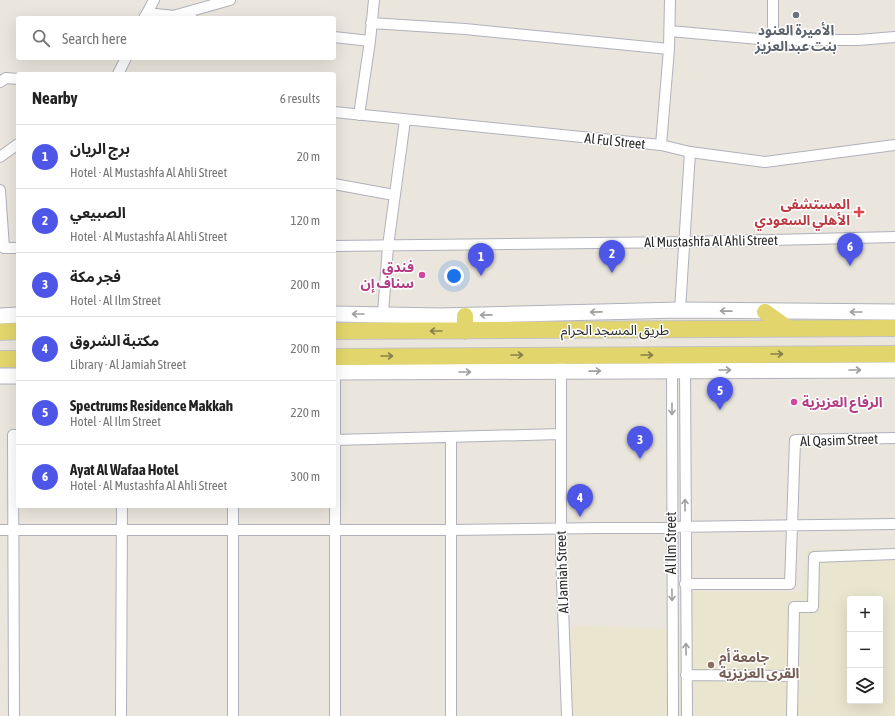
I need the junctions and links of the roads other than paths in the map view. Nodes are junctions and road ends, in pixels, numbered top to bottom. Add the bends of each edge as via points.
1 (154, 0) edge
2 (230, 0) edge
3 (374, 0) edge
4 (670, 0) edge
5 (773, 0) edge
6 (145, 15) edge
7 (174, 16) joint
8 (371, 23) junction
9 (670, 31) junction
10 (336, 36) edge
11 (895, 38) edge
12 (773, 40) junction
13 (370, 41) junction
14 (669, 49) junction
15 (125, 60) edge
16 (119, 72) edge
17 (16, 79) edge
18 (0, 82) edge
19 (336, 112) edge
20 (360, 115) junction
21 (405, 120) junction
22 (16, 145) edge
23 (661, 145) junction
24 (895, 145) edge
25 (690, 152) junction
26 (0, 157) edge
27 (336, 184) edge
28 (0, 190) edge
29 (394, 195) junction
30 (895, 237) edge
31 (685, 242) junction
32 (336, 246) edge
33 (388, 246) junction
34 (2, 248) edge
35 (16, 248) edge
36 (680, 310) junction
37 (765, 312) junction
38 (895, 312) edge
39 (336, 314) edge
40 (383, 314) junction
41 (16, 315) edge
42 (0, 316) edge
43 (465, 323) junction
44 (895, 328) edge
45 (789, 329) junction
46 (690, 330) junction
47 (16, 331) edge
48 (336, 331) edge
49 (0, 332) edge
50 (895, 354) edge
51 (561, 355) junction
52 (336, 357) edge
53 (0, 359) edge
54 (16, 359) edge
55 (363, 364) junction
56 (678, 370) junction
57 (895, 370) edge
58 (336, 371) edge
59 (561, 372) junction
60 (0, 376) edge
61 (16, 376) edge
62 (561, 434) junction
63 (16, 435) edge
64 (452, 437) junction
65 (895, 438) edge
66 (336, 440) edge
67 (122, 508) edge
68 (233, 508) edge
69 (335, 508) edge
70 (895, 524) edge
71 (792, 525) junction
72 (671, 527) junction
73 (685, 527) junction
74 (561, 528) junction
75 (0, 530) edge
76 (13, 530) junction
77 (122, 530) junction
78 (233, 530) junction
79 (335, 530) junction
80 (451, 530) junction
81 (895, 554) edge
82 (685, 584) junction
83 (686, 675) junction
84 (794, 676) junction
85 (14, 716) edge
86 (121, 716) edge
87 (233, 716) edge
88 (335, 716) edge
89 (451, 716) edge
90 (567, 716) edge
91 (673, 716) edge
92 (687, 716) edge
93 (792, 716) edge

1 - 6 street
2 - 7 street
3 - 8 street
4 - 9 street
5 - 12 street
6 - 7 street
8 - 13 street
8 - 14 street via 465,29
9 - 12 street
9 - 14 street
10 - 13 street
11 - 12 street
13 - 20 street
14 - 23 street
15 - 16 street
17 - 18 street via 6,78
19 - 20 street, Al Ful Street
20 - 21 street, Al Ful Street
21 - 23 street, Al Ful Street
21 - 29 street
22 - 26 street
23 - 25 street, Al Ful Street
24 - 25 street, Al Ful Street via 765,162
25 - 31 street
27 - 29 street
28 - 34 street
29 - 33 street
30 - 31 street, Al Mustashfa Al Ahli Street
31 - 33 street, Al Mustashfa Al Ahli Street
31 - 36 street
32 - 33 street, Al Mustashfa Al Ahli Street
33 - 40 street
34 - 35 street
37 -> 36 street
36 -> 43 street
38 -> 37 street
37 - 45 main road
40 -> 39 street
40 - 43 street
41 - 42 street
43 - 46 main road, طريق المسجد الحرام
43 -> 48 main road, طريق المسجد الحرام
44 - 45 main road, طريق المسجد الحرام
45 - 46 main road, طريق المسجد الحرام
46 - 51 main road via 672,337 580,337 567,345
47 - 49 main road
51 -> 50 main road, طريق المسجد الحرام
55 -> 51 main road, طريق المسجد الحرام
51 - 59 street, Al Jamiah Street
52 - 55 main road, طريق المسجد الحرام
53 - 54 main road
55 - 58 street
55 -> 59 street
56 -> 57 street
59 -> 56 street
56 -> 72 street, Al Ilm Street
73 -> 56 street, Al Ilm Street
59 - 62 street, Al Jamiah Street
60 - 61 street
62 - 64 street
62 - 74 street, Al Jamiah Street
63 - 76 street via 13,435
64 - 66 street
64 - 80 street
65 - 71 street, Al Qasim Street via 794,440
67 - 77 street
68 - 78 street
69 - 79 street
70 - 71 street
71 - 73 street
71 - 82 street via 790,584
72 - 73 street
72 - 74 street
72 -> 91 street, Al Ilm Street
73 - 82 street, Al Ilm Street
74 - 80 street
74 - 90 street, Al Jamiah Street
75 - 76 street
76 - 77 street
76 - 85 street
77 - 78 street
77 - 86 street
78 - 79 street
78 - 87 street
79 - 80 street
79 - 88 street
80 - 89 street
81 - 84 street via 814,557 813,607 794,607
83 -> 82 street, Al Ilm Street
83 - 84 street
83 - 92 street, Al Ilm Street
84 - 93 street

